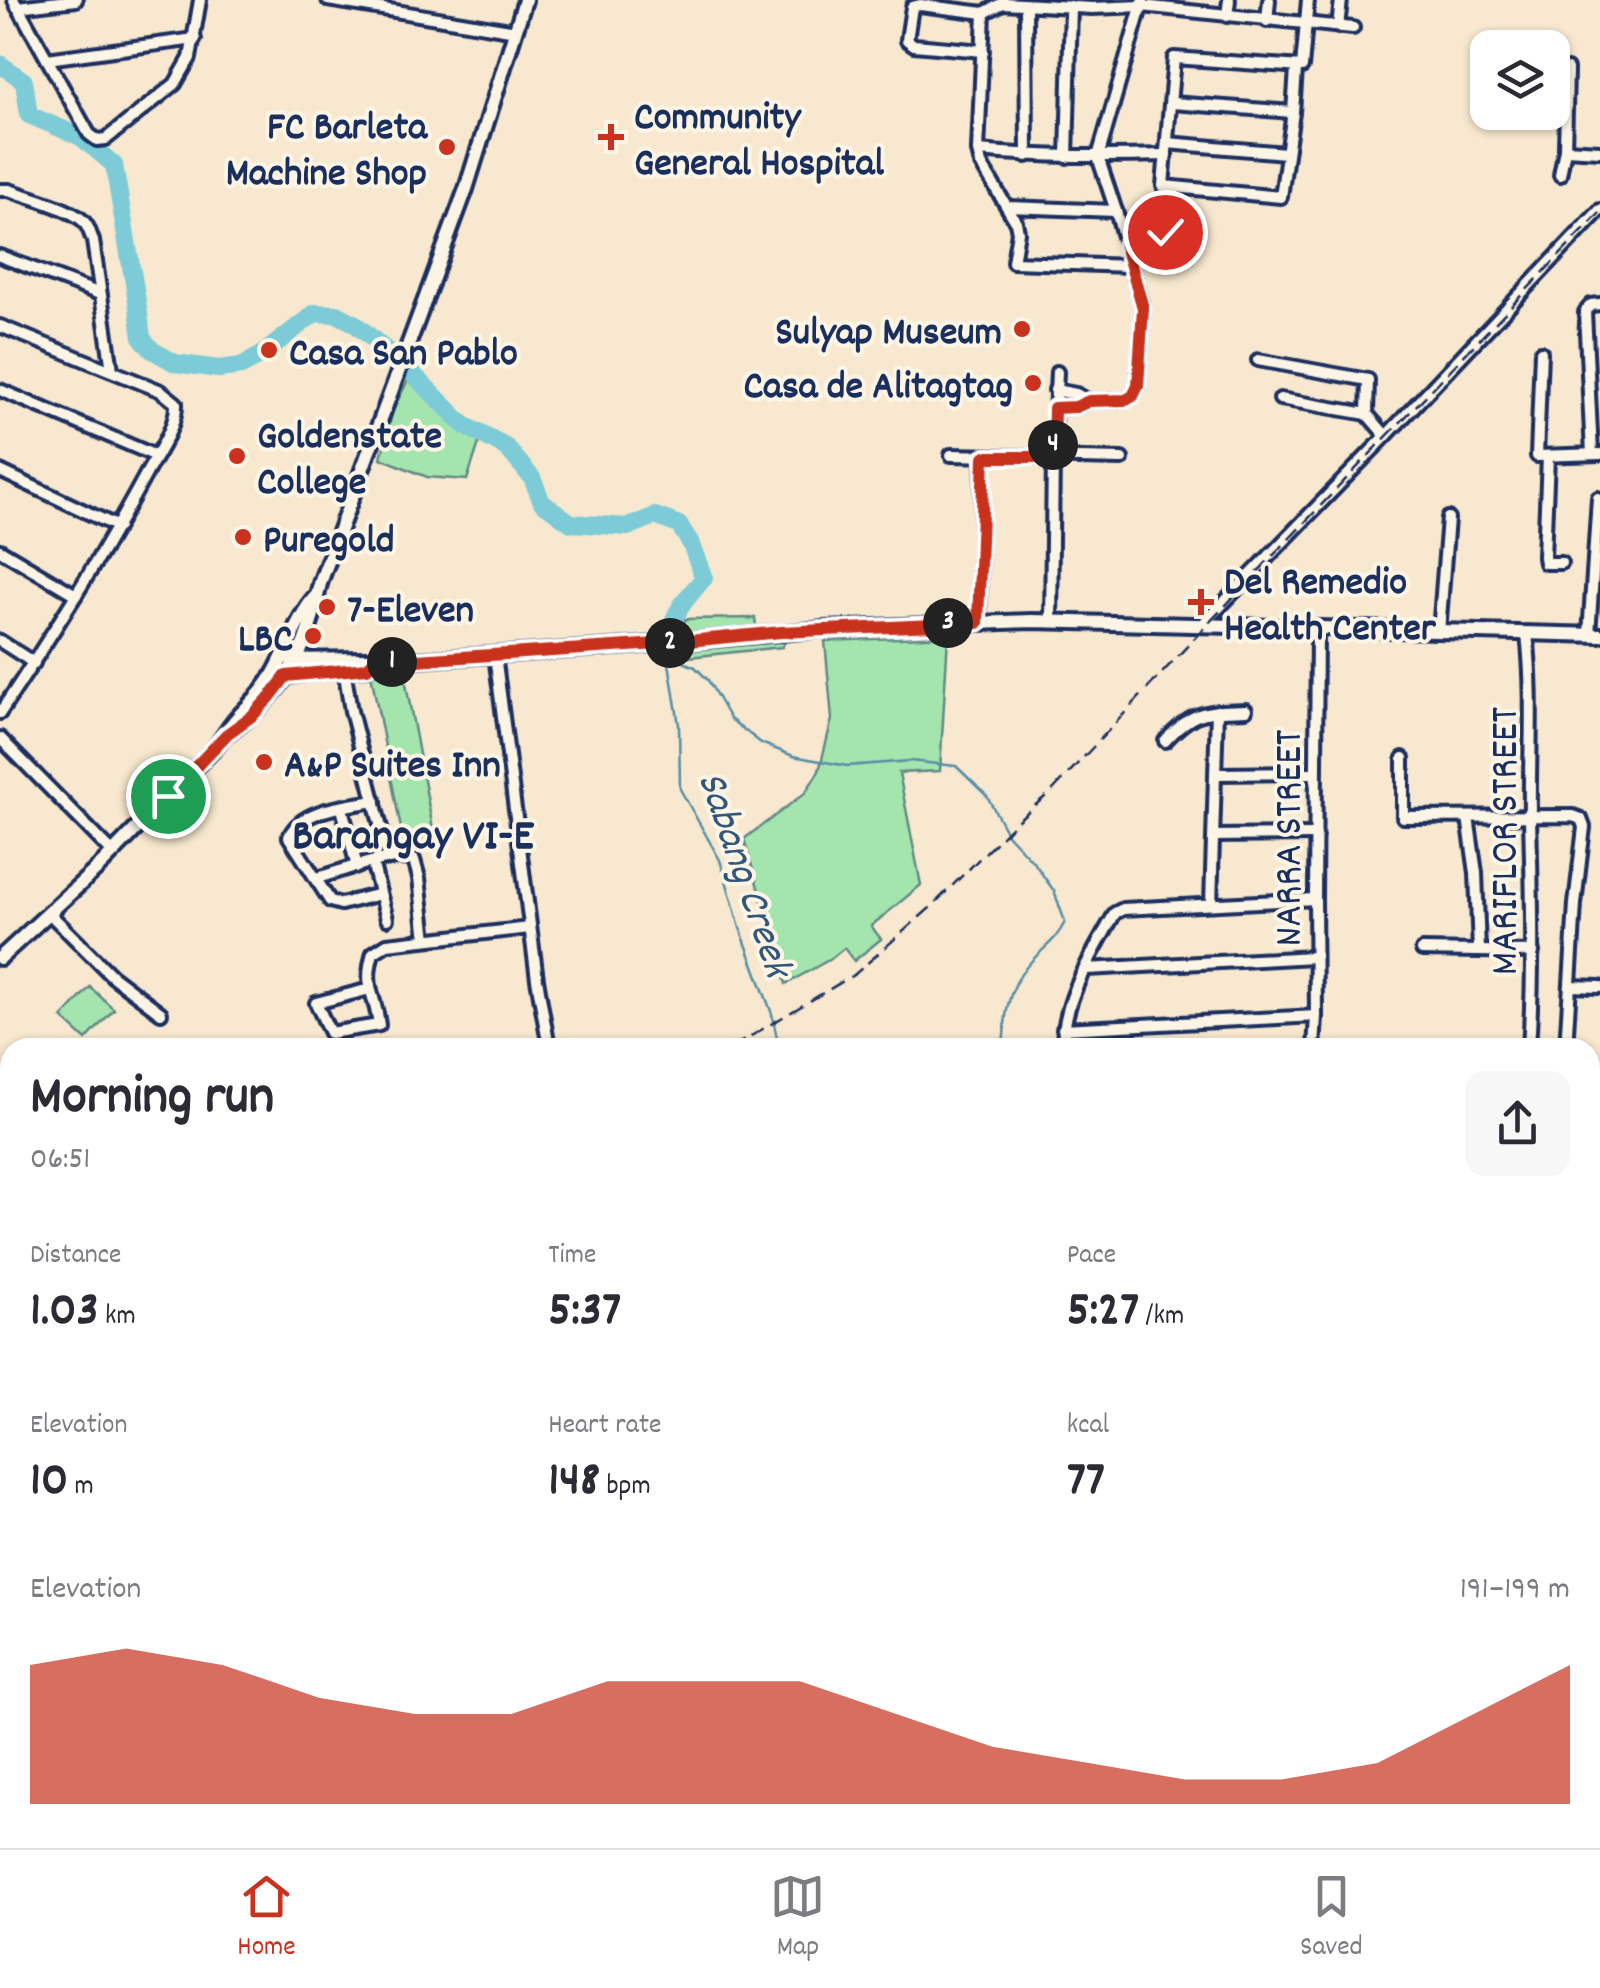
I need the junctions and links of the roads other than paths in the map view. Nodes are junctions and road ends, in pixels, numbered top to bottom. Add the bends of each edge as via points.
1 (76, 0) edge
2 (200, 0) edge
3 (328, 0) edge
4 (525, 0) edge
5 (1229, 0) edge
6 (1270, 0) edge
7 (1308, 0) edge
8 (1342, 0) edge
9 (1003, 2) edge
10 (16, 3) edge
11 (1050, 3) edge
12 (1143, 3) edge
13 (1093, 4) edge
14 (1185, 5) edge
15 (1026, 6) junction
16 (1071, 6) junction
17 (984, 13) junction
18 (1227, 16) junction
19 (1267, 21) junction
20 (1305, 24) junction
21 (1338, 27) junction
22 (1354, 28) dead end
23 (516, 31) junction
24 (194, 39) junction
25 (984, 51) junction
26 (47, 59) junction
27 (1296, 69) junction
28 (1172, 103) junction
29 (1293, 112) junction
30 (1566, 130) edge
31 (1166, 149) junction
32 (1566, 149) junction
33 (1600, 151) edge
34 (978, 152) junction
35 (1286, 152) junction
36 (1026, 156) junction
37 (1067, 157) junction
38 (1098, 158) junction
39 (1560, 175) dead end
40 (0, 190) edge
41 (1008, 207) junction
42 (1600, 210) edge
43 (1116, 211) junction
44 (1174, 234) dead end
45 (1125, 245) junction
46 (0, 256) edge
47 (1131, 266) junction
48 (100, 294) junction
49 (1599, 304) edge
50 (0, 326) edge
51 (1600, 337) edge
52 (1586, 339) junction
53 (1542, 352) dead end
54 (1258, 360) dead end
55 (112, 370) junction
56 (1057, 372) dead end
57 (0, 390) edge
58 (1055, 390) junction
59 (1280, 399) dead end
60 (1089, 401) junction
61 (1054, 408) junction
62 (1367, 414) junction
63 (1386, 436) junction
64 (1596, 454) edge
65 (156, 456) junction
66 (951, 456) dead end
67 (1548, 456) junction
68 (984, 457) junction
69 (1053, 457) junction
70 (1122, 458) dead end
71 (0, 471) edge
72 (1598, 498) edge
73 (1448, 518) dead end
74 (118, 527) junction
75 (0, 550) edge
76 (1561, 563) dead end
77 (76, 595) junction
78 (1051, 622) junction
79 (978, 623) junction
80 (1200, 626) junction
81 (1317, 630) junction
82 (1440, 632) junction
83 (1528, 634) junction
84 (1595, 635) edge
85 (0, 640) edge
86 (495, 655) junction
87 (289, 660) junction
88 (34, 662) junction
89 (372, 663) junction
90 (344, 669) junction
91 (286, 676) junction
92 (271, 679) junction
93 (1246, 710) dead end
94 (0, 712) edge
95 (1217, 712) junction
96 (227, 734) junction
97 (0, 738) edge
98 (1164, 741) dead end
99 (1403, 758) dead end
100 (1316, 773) junction
101 (1216, 774) junction
102 (375, 801) junction
103 (342, 808) junction
104 (1530, 816) junction
105 (1468, 817) junction
106 (1316, 834) junction
107 (1214, 836) junction
108 (113, 853) junction
109 (389, 860) junction
110 (372, 862) junction
111 (356, 867) junction
112 (317, 878) junction
113 (380, 894) junction
114 (1314, 899) junction
115 (1210, 904) junction
116 (50, 914) junction
117 (387, 919) dead end
118 (530, 928) junction
119 (426, 939) junction
120 (1422, 950) dead end
121 (1479, 952) junction
122 (1533, 952) junction
123 (1314, 957) junction
124 (0, 958) edge
125 (1086, 969) junction
126 (1570, 986) junction
127 (1600, 987) edge
128 (370, 989) junction
129 (161, 1013) dead end
130 (1316, 1016) junction
131 (1064, 1029) junction
132 (547, 1038) edge
133 (1064, 1038) edge
134 (1315, 1038) edge
135 (1529, 1038) edge
136 (1567, 1038) edge

1 - 10 street
2 - 24 street
3 - 23 street
4 - 23 main road
5 - 18 street
6 - 19 street
7 - 20 street
8 - 21 street
9 - 15 street
9 - 17 street
10 - 26 street
11 - 15 street
11 - 16 street
12 - 13 street
12 - 14 street
12 - 38 street
13 - 16 street
14 - 18 street
15 - 36 street
16 - 37 street
17 - 25 street
17 - 25 street via 912,7 906,40
18 - 19 street
19 - 20 street
20 - 21 street
20 - 27 street via 1302,68
21 - 22 street
23 - 87 main road via 472,172
24 - 26 street
24 - 26 street via 175,84 106,139 89,134
25 - 34 street
27 - 28 street via 1174,58
27 - 29 street
28 - 29 street
28 - 31 street
29 - 35 street
30 - 32 street
31 - 35 street
31 - 35 street via 1163,186 1281,197
31 - 38 street
32 - 33 street
32 - 39 street
34 - 36 street
34 - 41 street
36 - 37 street
37 - 38 street
38 - 43 street
40 - 48 street via 82,219 93,241
41 - 43 street
41 - 47 street via 1018,232 1013,262
42 - 63 street
43 - 45 street
44 - 45 street
45 - 47 street
46 - 48 street
47 - 60 street via 1143,308 1138,386 1126,400
48 - 55 street
49 - 52 street via 1586,312
50 - 55 street
51 - 52 street
52 - 64 street
53 - 67 street via 1537,456
54 - 62 street via 1368,380
55 - 65 street via 176,403
56 - 58 street
57 - 65 street
58 - 60 street
58 - 61 street
59 - 62 street
60 - 61 street
61 - 69 street
62 - 63 street
63 - 80 street
64 - 67 street
65 - 74 street
66 - 68 street
67 - 76 street via 1544,557 1545,563
68 - 69 street
68 - 79 street
69 - 70 street
69 - 78 street
71 - 74 street
72 - 84 street
73 - 82 street
74 - 77 street
75 - 77 street
77 - 88 street
78 - 79 main road
78 - 80 main road
79 - 86 main road
80 - 81 main road
81 - 82 main road
81 - 100 street, NARRA STREET
82 - 83 main road
83 - 84 main road
83 - 104 street, MARIFLOR STREET
85 - 88 street
86 - 89 main road
86 - 118 street
87 - 89 main road
87 - 91 main road
87 - 92 main road
88 - 94 street
89 - 90 main road
90 - 91 main road
90 - 102 street
91 - 92 main road
91 - 96 main road
92 - 96 main road
93 - 95 street
95 - 98 street via 1189,718
95 - 101 street
96 - 108 main road
97 - 108 street
99 - 105 street via 1403,817
100 - 101 street
100 - 106 street, NARRA STREET
101 - 107 street
102 - 103 street
102 - 109 street
103 - 111 street
103 - 112 street via 322,811 290,831 290,842
104 - 105 street
104 - 122 street, MARIFLOR STREET
104 - 126 street via 1573,816 1584,827
105 - 121 street
106 - 107 street
106 - 114 street, NARRA STREET
107 - 115 street
108 - 116 main road
109 - 110 street
109 - 119 street via 414,860
110 - 111 street
110 - 113 street
111 - 112 street
112 - 113 street via 335,904
113 - 117 street
114 - 115 street
114 - 123 street, NARRA STREET
115 - 125 street via 1123,909
116 - 124 main road
116 - 129 street
118 - 119 street
118 - 132 street
119 - 128 street via 387,944 374,953
120 - 121 street
121 - 122 street
122 - 135 street, MARIFLOR STREET
123 - 125 street
123 - 130 street, NARRA STREET
125 - 131 street
126 - 127 street
126 - 136 street
128 - 128 street via 379,1025 330,1033 316,1003
130 - 131 street
130 - 134 street, NARRA STREET
131 - 133 street

